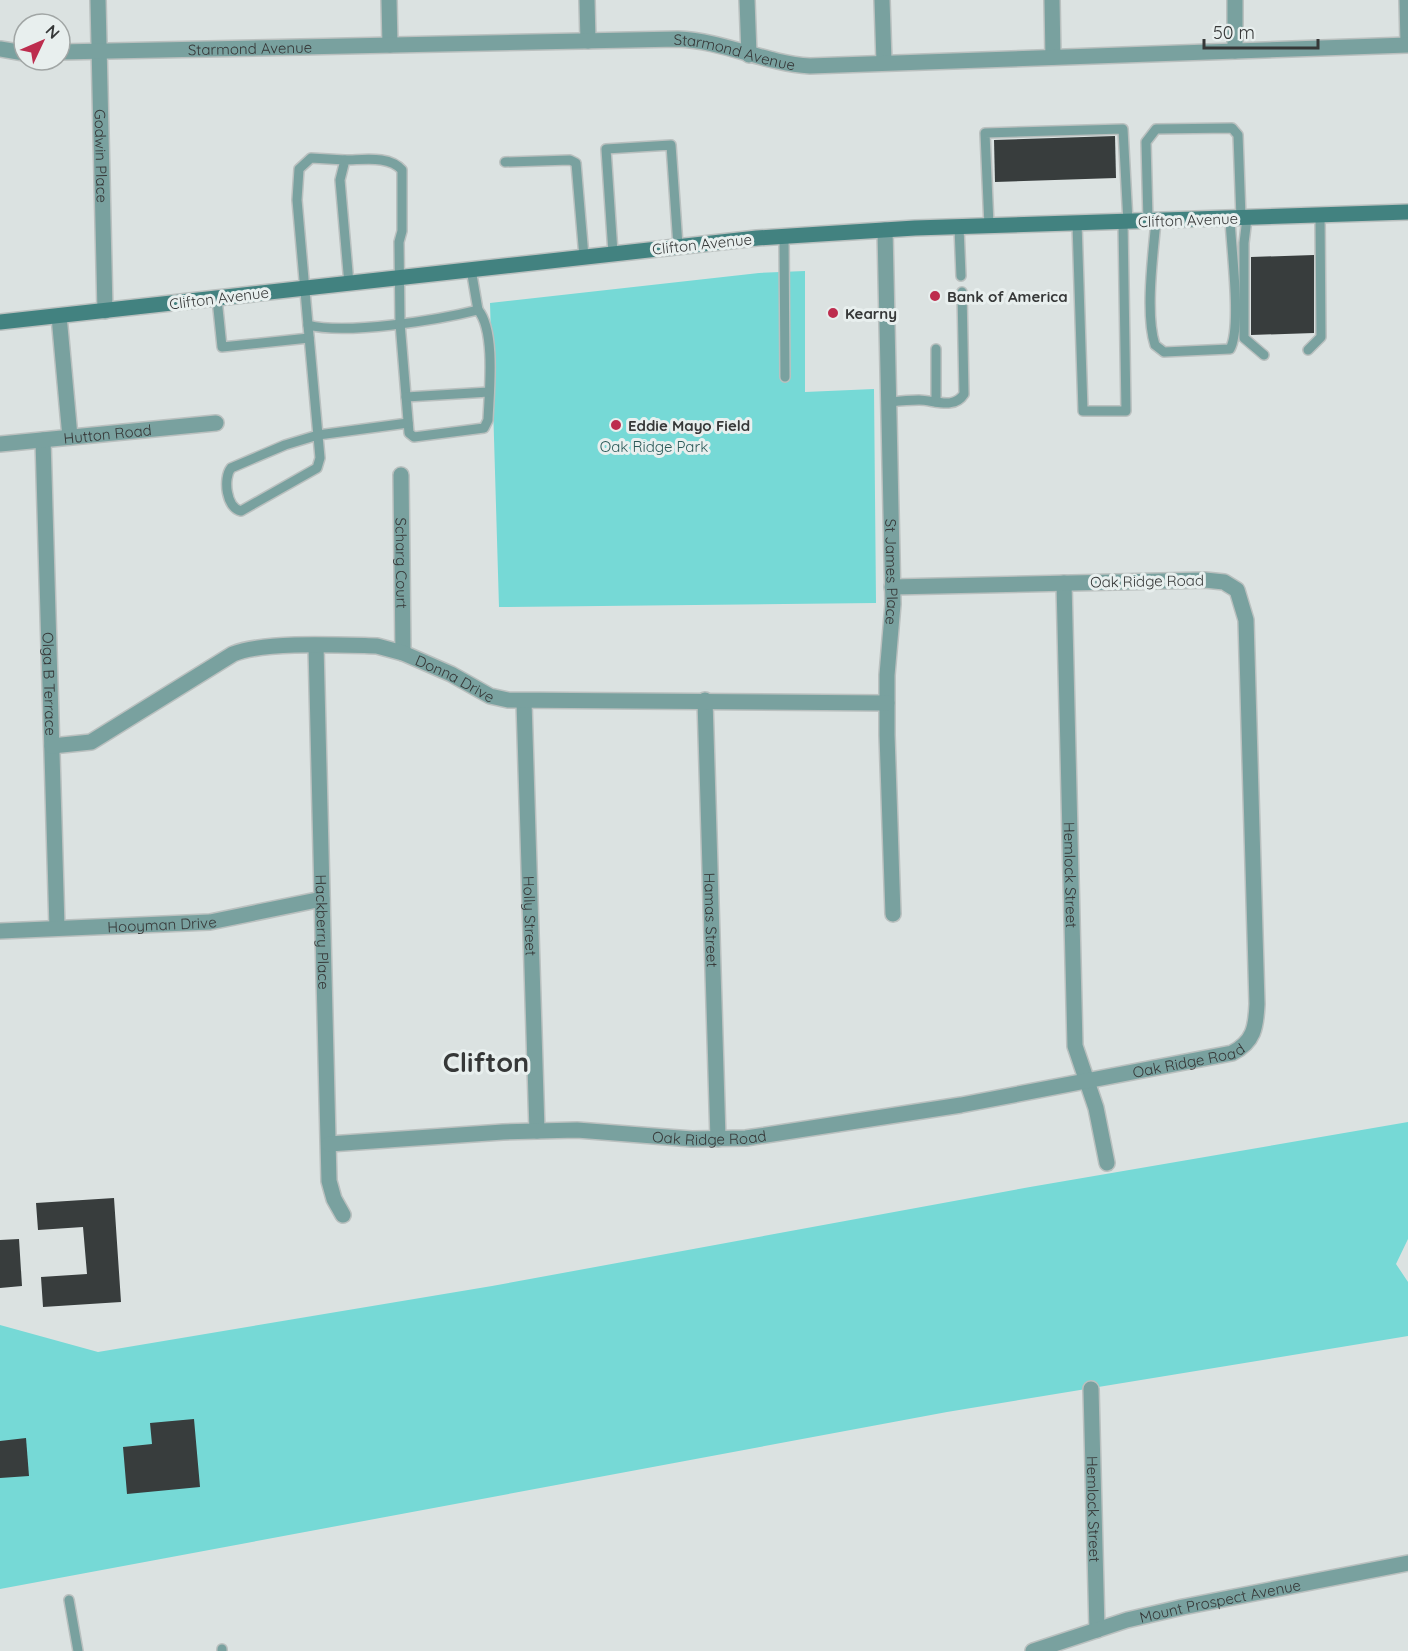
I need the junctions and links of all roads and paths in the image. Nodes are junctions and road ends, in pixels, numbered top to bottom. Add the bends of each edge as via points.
1 (98, 0) edge
2 (389, 0) edge
3 (587, 0) edge
4 (747, 0) edge
5 (882, 0) edge
6 (1052, 0) edge
7 (1235, 0) edge
8 (1407, 0) edge
9 (588, 41) junction
10 (1408, 44) edge
11 (390, 45) junction
12 (98, 51) junction
13 (1235, 51) junction
14 (72, 52) edge
15 (749, 55) junction
16 (1053, 57) junction
17 (884, 62) junction
18 (345, 160) junction
19 (505, 162) dead end
20 (1408, 212) edge
21 (1320, 216) junction
22 (1239, 218) junction
23 (1152, 221) junction
24 (1126, 222) junction
25 (1077, 223) junction
26 (989, 226) junction
27 (959, 227) junction
28 (885, 230) junction
29 (784, 237) junction
30 (678, 246) junction
31 (613, 254) junction
32 (584, 257) junction
33 (471, 270) junction
34 (960, 276) dead end
35 (400, 278) junction
36 (349, 284) junction
37 (304, 288) junction
38 (962, 292) dead end
39 (217, 299) junction
40 (478, 310) junction
41 (105, 311) junction
42 (59, 316) junction
43 (0, 322) edge
44 (400, 323) junction
45 (308, 325) junction
46 (309, 338) junction
47 (936, 349) dead end
48 (1308, 350) dead end
49 (1264, 356) dead end
50 (785, 376) dead end
51 (489, 392) junction
52 (406, 397) junction
53 (890, 402) junction
54 (941, 403) junction
55 (216, 423) dead end
56 (408, 423) junction
57 (318, 435) junction
58 (70, 437) junction
59 (43, 440) junction
60 (0, 444) edge
61 (401, 475) dead end
62 (1064, 583) junction
63 (892, 587) junction
64 (316, 646) junction
65 (403, 653) junction
66 (705, 700) junction
67 (524, 702) junction
68 (887, 703) junction
69 (52, 746) junction
70 (322, 899) junction
71 (893, 914) dead end
72 (57, 928) junction
73 (0, 931) edge
74 (1088, 1082) junction
75 (537, 1131) junction
76 (718, 1139) junction
77 (329, 1144) junction
78 (1107, 1163) dead end
79 (343, 1215) dead end
80 (1090, 1389) dead end
81 (1408, 1563) edge
82 (69, 1600) dead end
83 (1097, 1630) junction
84 (78, 1651) edge
85 (1034, 1651) edge

1 - 12 street, Godwin Place
2 - 11 street
3 - 9 street
4 - 15 street
5 - 17 street
6 - 16 street
7 - 13 street
8 - 10 street
9 - 11 street, Starmond Avenue
9 - 15 street, Starmond Avenue via 703,40
10 - 13 street, Starmond Avenue
11 - 12 street, Starmond Avenue
12 - 14 street, Starmond Avenue
12 - 41 street, Godwin Place
13 - 16 street, Starmond Avenue
15 - 17 street, Starmond Avenue via 789,65
16 - 17 street, Starmond Avenue
18 - 35 lane via 380,160 402,170
18 - 36 lane via 340,180
18 - 37 lane via 311,158 299,169 297,200
19 - 32 lane via 576,163
20 - 21 main road, Clifton Avenue
21 - 22 main road, Clifton Avenue
21 - 48 lane via 1321,337
22 - 23 main road, Clifton Avenue
22 - 23 lane via 1238,135 1232,128 1156,129 1146,142
22 - 23 lane via 1236,331 1230,349 1164,352 1155,345 1153,331
22 - 49 lane via 1244,243 1244,338
23 - 24 main road, Clifton Avenue
24 - 25 main road, Clifton Avenue
24 - 25 lane via 1125,411 1083,411
24 - 26 lane via 1123,129 985,134
25 - 26 main road, Clifton Avenue
26 - 27 main road, Clifton Avenue
27 - 28 main road, Clifton Avenue
27 - 34 lane
28 - 29 main road, Clifton Avenue
28 - 53 street, St James Place
29 - 30 main road, Clifton Avenue
29 - 50 lane
30 - 31 main road, Clifton Avenue
30 - 31 lane via 671,145 606,149
31 - 32 main road, Clifton Avenue
32 - 33 main road, Clifton Avenue
33 - 35 main road, Clifton Avenue
33 - 40 lane
35 - 36 main road, Clifton Avenue
35 - 44 lane
36 - 37 main road, Clifton Avenue
37 - 39 main road, Clifton Avenue
37 - 45 lane
38 - 54 lane via 964,394 956,402
39 - 41 main road, Clifton Avenue
39 - 46 lane via 222,347
40 - 44 lane
40 - 51 lane via 485,318
41 - 42 main road, Clifton Avenue
42 - 43 main road, Clifton Avenue
42 - 58 street
44 - 45 lane via 323,329
44 - 52 lane
45 - 46 lane
46 - 57 lane
47 - 54 lane
51 - 52 lane
51 - 56 lane via 484,428 414,437
52 - 56 lane
53 - 54 lane
53 - 63 street, St James Place
55 - 58 street, Hutton Road
56 - 57 lane
57 - 57 lane via 317,468 241,511 236,510 228,500 231,468
58 - 59 street, Hutton Road
59 - 60 street, Hutton Road
59 - 69 street, Olga B Terrace
61 - 65 street, Scharg Court
62 - 63 street, Oak Ridge Road
62 - 74 street, Hemlock Street via 1075,1046
62 - 74 street, Oak Ridge Road via 1205,579 1224,582 1237,590 1246,620 1257,1004 1251,1038 1232,1053
63 - 68 street, St James Place
64 - 65 street, Donna Drive via 377,646
64 - 69 street, Donna Drive via 249,648 233,654 91,742
64 - 70 street, Hackberry Place
65 - 67 street, Donna Drive via 490,696
66 - 67 street, Donna Drive
66 - 68 street, Donna Drive
66 - 76 street, Hamas Street
67 - 75 street, Holly Street
68 - 71 street, St James Place
69 - 72 street, Olga B Terrace
70 - 72 street, Hooyman Drive via 210,922
70 - 77 street, Hackberry Place
72 - 73 street, Hooyman Drive
74 - 76 street, Oak Ridge Road via 961,1106
74 - 78 street, Hemlock Street
75 - 76 street, Oak Ridge Road
75 - 77 street, Oak Ridge Road
77 - 79 street, Hackberry Place via 329,1180
80 - 83 street, Hemlock Street
81 - 83 street, Mount Prospect Avenue via 1183,1607
82 - 84 lane
83 - 85 street, Mount Prospect Avenue

